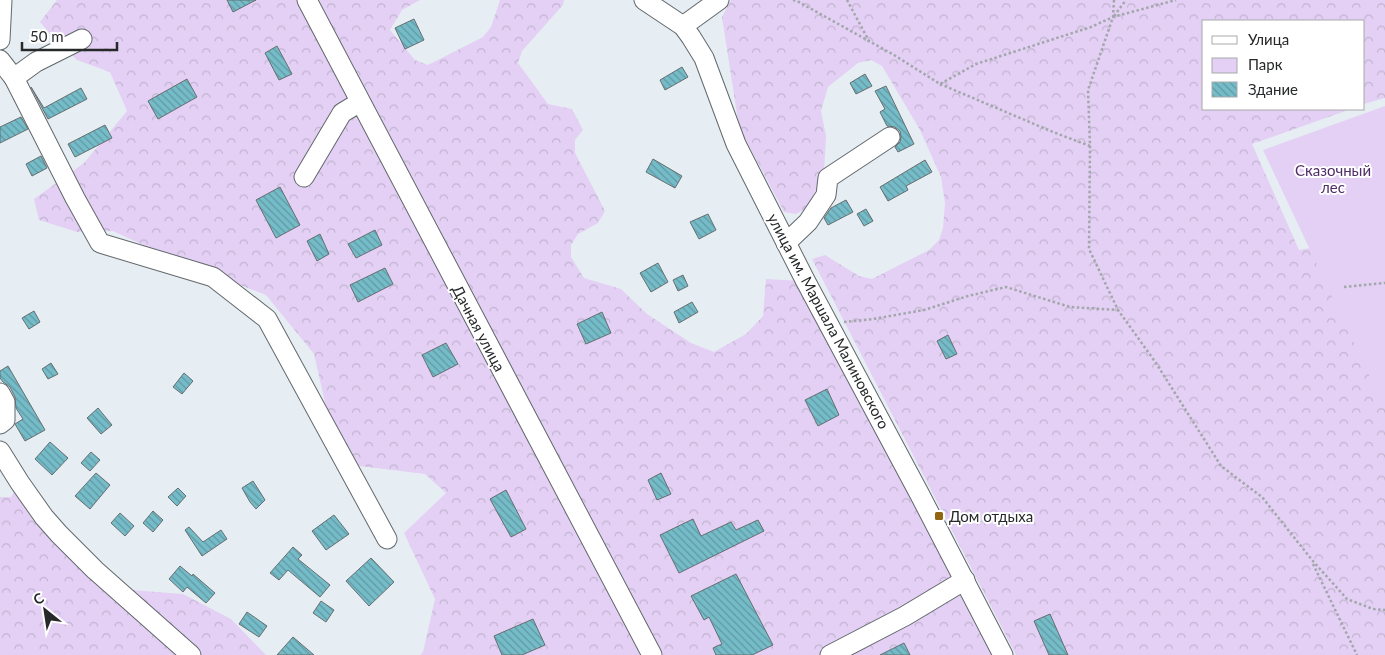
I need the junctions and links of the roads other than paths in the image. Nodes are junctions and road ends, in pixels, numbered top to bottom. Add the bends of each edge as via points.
1 (2, 0) edge
2 (307, 0) edge
3 (644, 0) edge
4 (719, 0) edge
5 (683, 26) junction
6 (82, 39) dead end
7 (0, 40) edge
8 (0, 60) edge
9 (14, 78) junction
10 (360, 102) junction
11 (890, 137) dead end
12 (304, 177) dead end
13 (786, 243) junction
14 (0, 393) edge
15 (0, 424) edge
16 (0, 451) edge
17 (387, 540) dead end
18 (965, 580) junction
19 (191, 655) edge
20 (652, 655) edge
21 (830, 655) edge
22 (1004, 655) edge

1 - 7 street
2 - 10 street, Дачная улица
3 - 5 street, улица им. Маршала Малиновского
4 - 5 street
5 - 13 street, улица им. Маршала Малиновского via 704,58 736,144
6 - 9 street via 36,62
8 - 9 street
9 - 17 street via 100,243 213,277 266,319
10 - 12 street via 342,113
10 - 20 street, Дачная улица
11 - 13 street via 828,178 826,195 808,222
13 - 18 street, улица им. Маршала Малиновского
14 - 15 street via 5,402 5,420
16 - 19 street via 58,534
18 - 21 street
18 - 22 street, улица им. Маршала Малиновского

